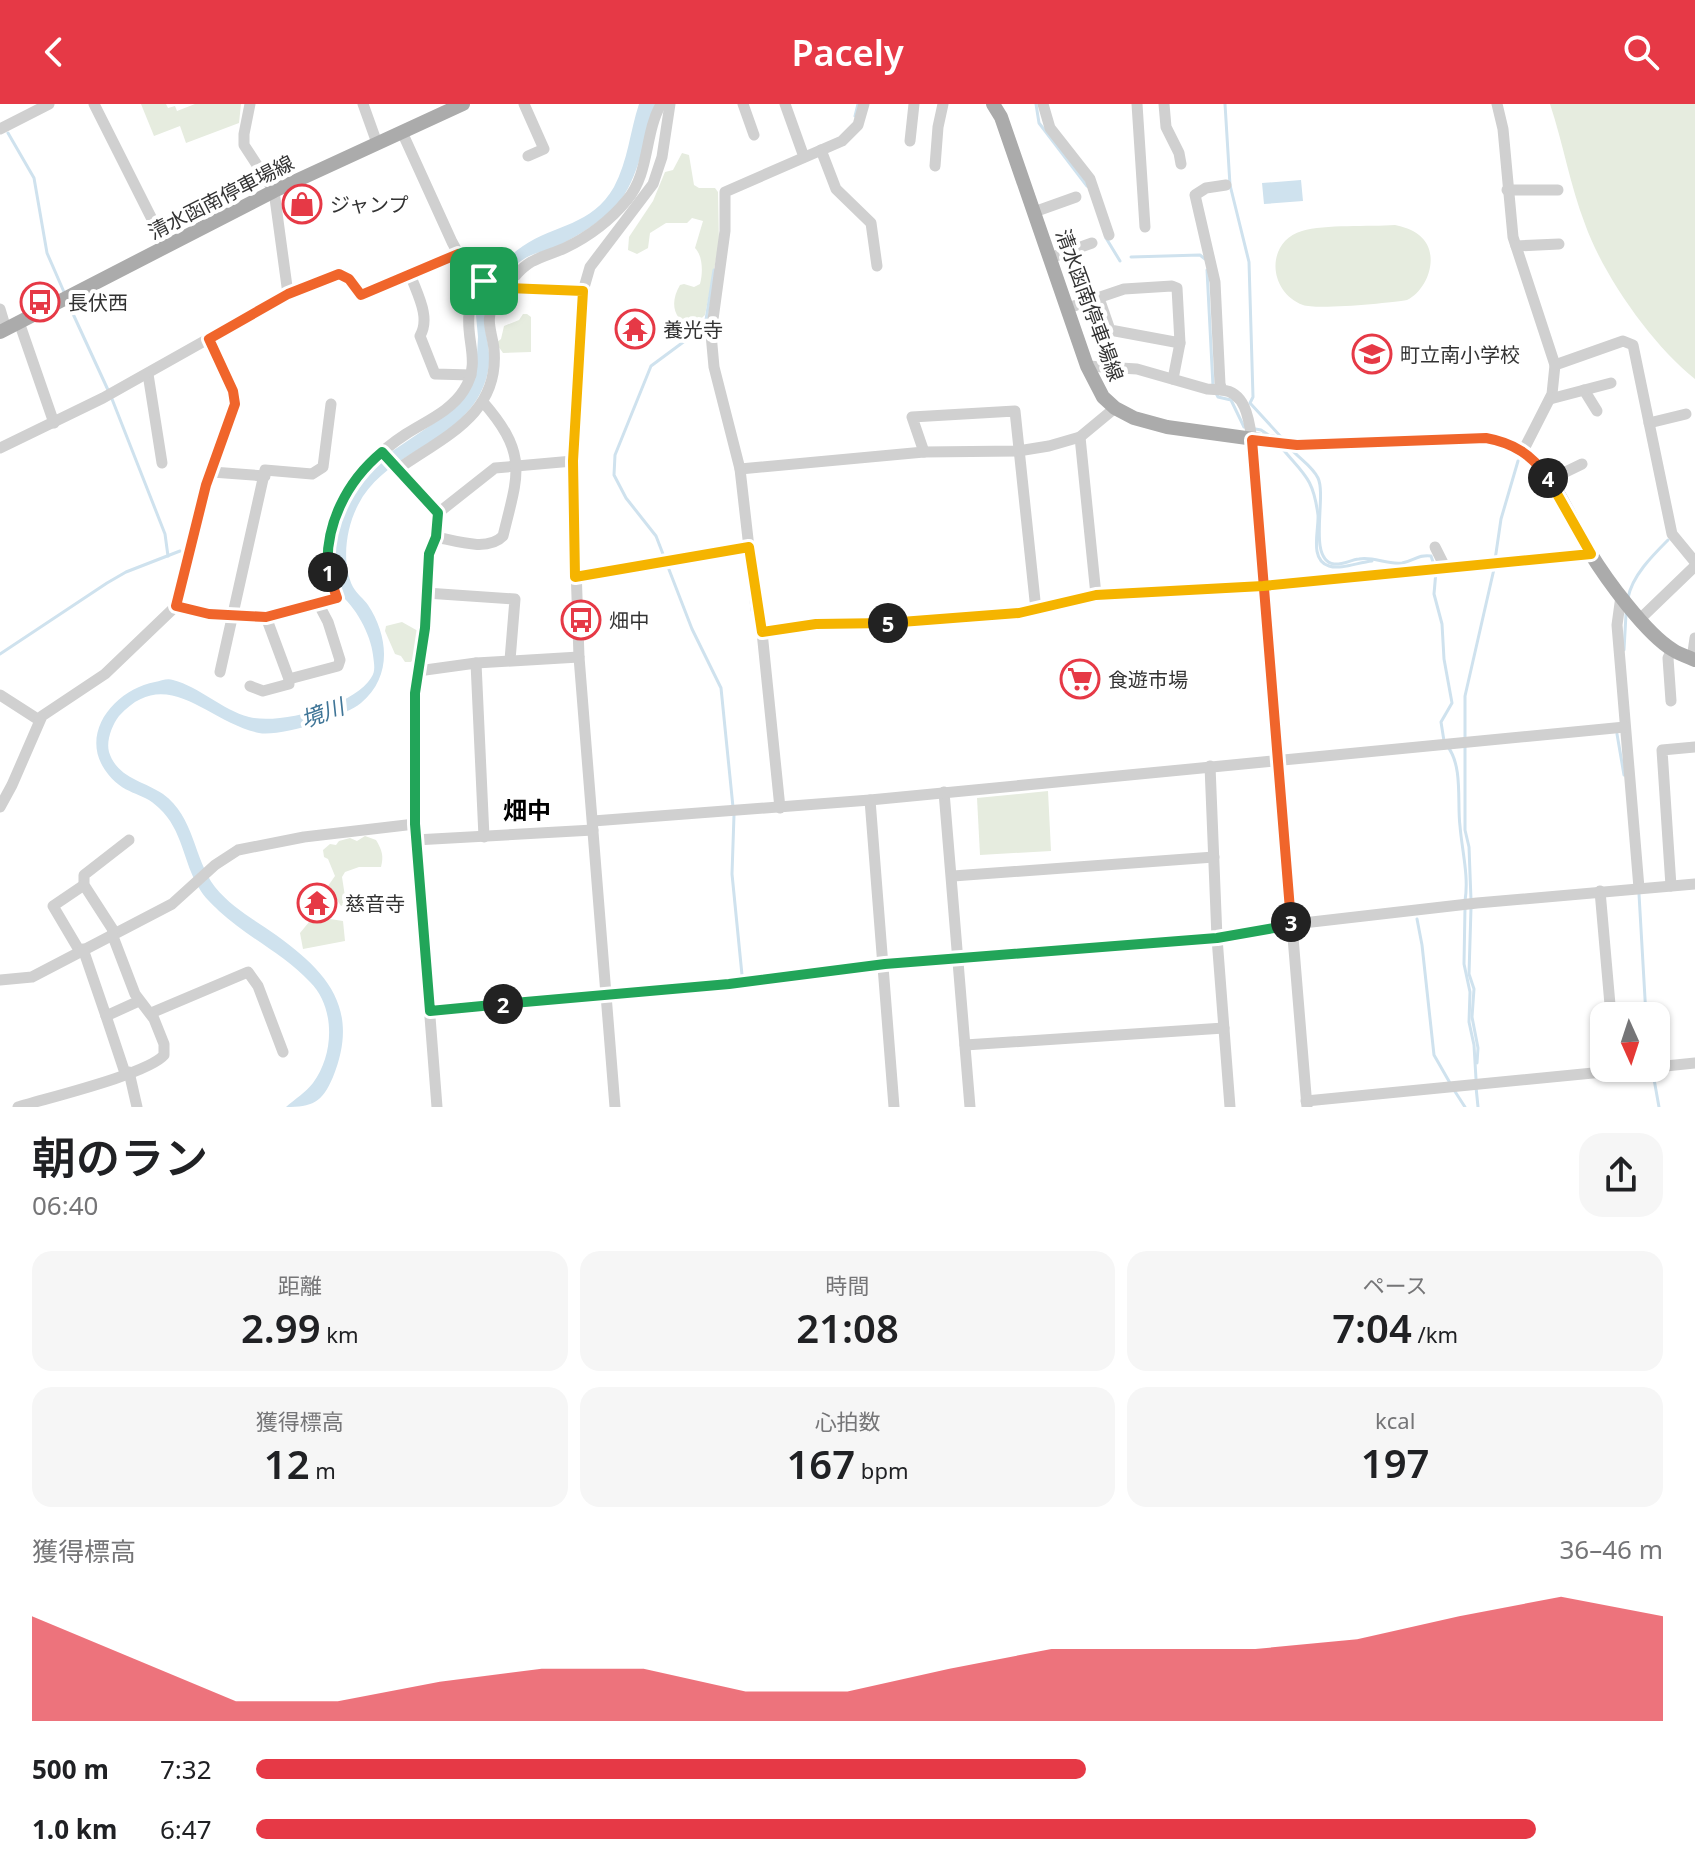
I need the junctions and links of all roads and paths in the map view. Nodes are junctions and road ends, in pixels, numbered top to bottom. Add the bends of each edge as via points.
1 (49, 104) edge
2 (94, 104) edge
3 (250, 104) edge
4 (363, 104) edge
5 (463, 104) edge
6 (524, 104) edge
7 (661, 104) edge
8 (670, 104) edge
9 (743, 104) edge
10 (785, 104) edge
11 (864, 104) edge
12 (914, 104) edge
13 (943, 104) edge
14 (993, 104) edge
15 (1043, 104) edge
16 (1137, 104) edge
17 (1164, 104) edge
18 (1497, 104) edge
19 (0, 129) edge
20 (402, 132) junction
21 (754, 135) dead end
22 (910, 141) dead end
23 (377, 143) junction
24 (821, 150) junction
25 (528, 156) dead end
26 (804, 157) junction
27 (1181, 164) dead end
28 (935, 166) dead end
29 (1226, 185) dead end
30 (1507, 190) junction
31 (1558, 190) dead end
32 (274, 191) junction
33 (1076, 197) dead end
34 (1034, 212) junction
35 (1145, 227) dead end
36 (1109, 235) dead end
37 (1092, 243) dead end
38 (1559, 244) dead end
39 (1516, 246) junction
40 (166, 247) junction
41 (458, 254) junction
42 (1050, 258) junction
43 (877, 266) dead end
44 (410, 274) junction
45 (484, 281) junction
46 (506, 288) junction
47 (583, 291) junction
48 (288, 294) junction
49 (1099, 298) junction
50 (1068, 308) junction
51 (0, 309) edge
52 (8, 328) edge
53 (209, 339) junction
54 (1180, 343) junction
55 (1555, 365) junction
56 (1087, 366) junction
57 (148, 374) junction
58 (471, 375) junction
59 (1173, 379) junction
60 (1611, 383) dead end
61 (1222, 390) junction
62 (1584, 390) junction
63 (1550, 399) junction
64 (483, 402) junction
65 (331, 404) dead end
66 (1115, 408) junction
67 (1597, 411) dead end
68 (1686, 414) dead end
69 (54, 423) junction
70 (1649, 423) junction
71 (1080, 437) junction
72 (1252, 440) junction
73 (0, 448) edge
74 (1018, 451) junction
75 (1523, 451) junction
76 (382, 452) junction
77 (924, 452) junction
78 (573, 461) junction
79 (162, 463) dead end
80 (1582, 464) dead end
81 (518, 466) junction
82 (398, 469) junction
83 (740, 469) junction
84 (212, 472) junction
85 (265, 476) junction
86 (1549, 480) junction
87 (438, 513) junction
88 (436, 537) junction
89 (749, 547) junction
90 (1435, 547) dead end
91 (1591, 554) junction
92 (1695, 564) edge
93 (1445, 567) junction
94 (575, 577) junction
95 (1263, 585) junction
96 (426, 593) junction
97 (1096, 595) junction
98 (1621, 596) junction
99 (318, 603) junction
100 (176, 606) junction
101 (1036, 610) junction
102 (231, 615) junction
103 (266, 617) junction
104 (1640, 619) junction
105 (762, 632) junction
106 (1695, 638) edge
107 (1672, 650) junction
108 (579, 657) junction
109 (1694, 659) edge
110 (510, 660) junction
111 (476, 663) junction
112 (418, 671) junction
113 (220, 672) dead end
114 (289, 679) junction
115 (250, 686) dead end
116 (0, 695) edge
117 (1671, 701) dead end
118 (39, 720) junction
119 (1625, 727) junction
120 (1695, 747) edge
121 (1277, 759) junction
122 (1210, 766) junction
123 (944, 792) junction
124 (870, 800) junction
125 (0, 807) edge
126 (780, 808) junction
127 (415, 824) junction
128 (593, 825) junction
129 (484, 837) junction
130 (129, 840) dead end
131 (415, 840) junction
132 (1214, 857) junction
133 (953, 876) junction
134 (1695, 884) edge
135 (84, 885) junction
136 (1671, 886) junction
137 (1639, 888) junction
138 (1600, 891) junction
139 (1291, 925) junction
140 (114, 933) junction
141 (1217, 938) junction
142 (81, 949) junction
143 (959, 958) junction
144 (885, 964) junction
145 (0, 980) edge
146 (606, 995) junction
147 (139, 1001) junction
148 (1610, 1002) edge
149 (430, 1011) junction
150 (151, 1013) junction
151 (106, 1016) junction
152 (1224, 1028) junction
153 (965, 1045) junction
154 (283, 1052) dead end
155 (1695, 1063) edge
156 (1670, 1066) edge
157 (1590, 1072) edge
158 (127, 1073) junction
159 (1306, 1104) edge
160 (18, 1107) edge
161 (137, 1107) edge
162 (437, 1107) edge
163 (615, 1107) edge
164 (894, 1107) edge
165 (970, 1107) edge
166 (1230, 1107) edge

1 - 19 street
2 - 40 street
3 - 32 street via 244,145
4 - 23 street
5 - 20 main road, 清水函南停車場線
6 - 25 street via 544,149
7 - 46 street via 629,198 595,231 531,262
8 - 47 street via 653,184 590,267
9 - 21 street
10 - 26 street
11 - 24 street via 855,130
12 - 22 street
13 - 28 street
14 - 34 main road, 清水函南停車場線
15 - 36 street via 1050,128 1090,179
16 - 35 street
17 - 27 street via 1166,127
18 - 30 street
20 - 23 main road, 清水函南停車場線
20 - 41 street
23 - 32 main road, 清水函南停車場線
24 - 26 street
24 - 43 street via 836,189 871,223
26 - 83 street via 725,192 711,334
29 - 61 street via 1195,195 1215,282
30 - 31 street
30 - 39 street
32 - 40 main road, 清水函南停車場線
32 - 48 street
33 - 34 street
34 - 42 main road, 清水函南停車場線
37 - 42 street
38 - 39 street
39 - 55 street
40 - 52 main road, 清水函南停車場線
41 - 44 street
41 - 45 street via 469,273
42 - 50 main road, 清水函南停車場線
44 - 48 street via 361,295 339,274
44 - 58 street via 424,314 420,336 435,374
45 - 46 street
45 - 58 street via 468,309
46 - 47 street
46 - 64 street via 488,318 495,367
47 - 78 street
48 - 53 street
49 - 50 street
49 - 54 street via 1110,330
49 - 54 street via 1124,289 1177,288
50 - 56 main road, 清水函南停車場線
51 - 52 street
52 - 69 street
53 - 57 street
53 - 84 street via 235,404
54 - 59 street
55 - 63 street
55 - 70 street via 1623,341 1633,345
56 - 59 street via 1137,369
56 - 66 main road, 清水函南停車場線
57 - 69 street
57 - 79 street
58 - 76 street via 449,406
59 - 61 street
60 - 62 street
61 - 72 street via 1242,401
62 - 63 street
62 - 67 street
63 - 75 street
64 - 81 street via 503,426
64 - 82 street via 457,430
65 - 85 street via 323,467 312,474 265,470
66 - 71 street
66 - 72 main road, 清水函南停車場線 via 1167,427
68 - 70 street
69 - 73 street
70 - 92 street via 1672,534
71 - 74 street
71 - 97 street
72 - 75 main road, 清水函南停車場線 via 1297,445 1486,438
72 - 95 street
74 - 77 street
74 - 77 street via 1015,411 912,417
74 - 101 street
75 - 86 main road, 清水函南停車場線
76 - 82 street
76 - 99 street via 360,474 339,509 327,547 337,598
77 - 83 street
78 - 81 street
78 - 94 street
80 - 86 street
81 - 87 street via 495,468
81 - 88 street via 501,540 477,544
82 - 87 street
83 - 89 street
84 - 85 street
84 - 100 street
85 - 102 street
86 - 91 main road, 清水函南停車場線
87 - 88 street
88 - 96 street
89 - 94 street
89 - 105 street
90 - 93 street
91 - 93 street
91 - 98 main road, 清水函南停車場線
92 - 104 street
93 - 95 street
94 - 108 street
95 - 97 street
95 - 121 street
96 - 110 street via 515,599
96 - 112 street
97 - 101 street
98 - 104 main road, 清水函南停車場線
98 - 119 street via 1617,625
99 - 103 street
99 - 114 street via 338,666
100 - 102 street
100 - 118 street via 105,674
101 - 105 street
102 - 103 street
102 - 113 street
103 - 114 street
104 - 107 main road, 清水函南停車場線
105 - 126 street
106 - 109 street
107 - 109 main road, 清水函南停車場線
107 - 117 street
108 - 110 street
108 - 128 street
110 - 111 street
111 - 112 street
111 - 129 street
112 - 127 street
114 - 115 street via 289,684 263,691
116 - 118 street
118 - 125 street
119 - 121 street
119 - 137 street
120 - 136 street via 1662,750
121 - 122 street
121 - 139 street
122 - 123 street
122 - 132 street
123 - 124 street
123 - 133 street
124 - 126 street
124 - 144 street
126 - 128 street
127 - 131 street
127 - 140 street via 249,848 223,858 172,904
128 - 129 street
128 - 146 street
129 - 131 street
130 - 135 street via 84,875
131 - 149 street
132 - 133 street
132 - 141 street
133 - 143 street
134 - 136 street
135 - 140 street
135 - 142 street via 53,906
136 - 137 street
137 - 138 street
138 - 139 street
138 - 148 street
139 - 141 street
139 - 159 street
140 - 142 street
140 - 147 street
141 - 143 street
141 - 152 street
142 - 145 street via 32,977
142 - 151 street
143 - 144 street
143 - 153 street
144 - 146 street
144 - 164 street
146 - 149 street
146 - 163 street
147 - 150 street
147 - 151 street
149 - 162 street
150 - 154 street via 248,972
150 - 158 street via 164,1055
151 - 158 street
152 - 153 street
152 - 166 street
153 - 165 street
155 - 156 street
157 - 159 street
158 - 160 street
158 - 161 street

